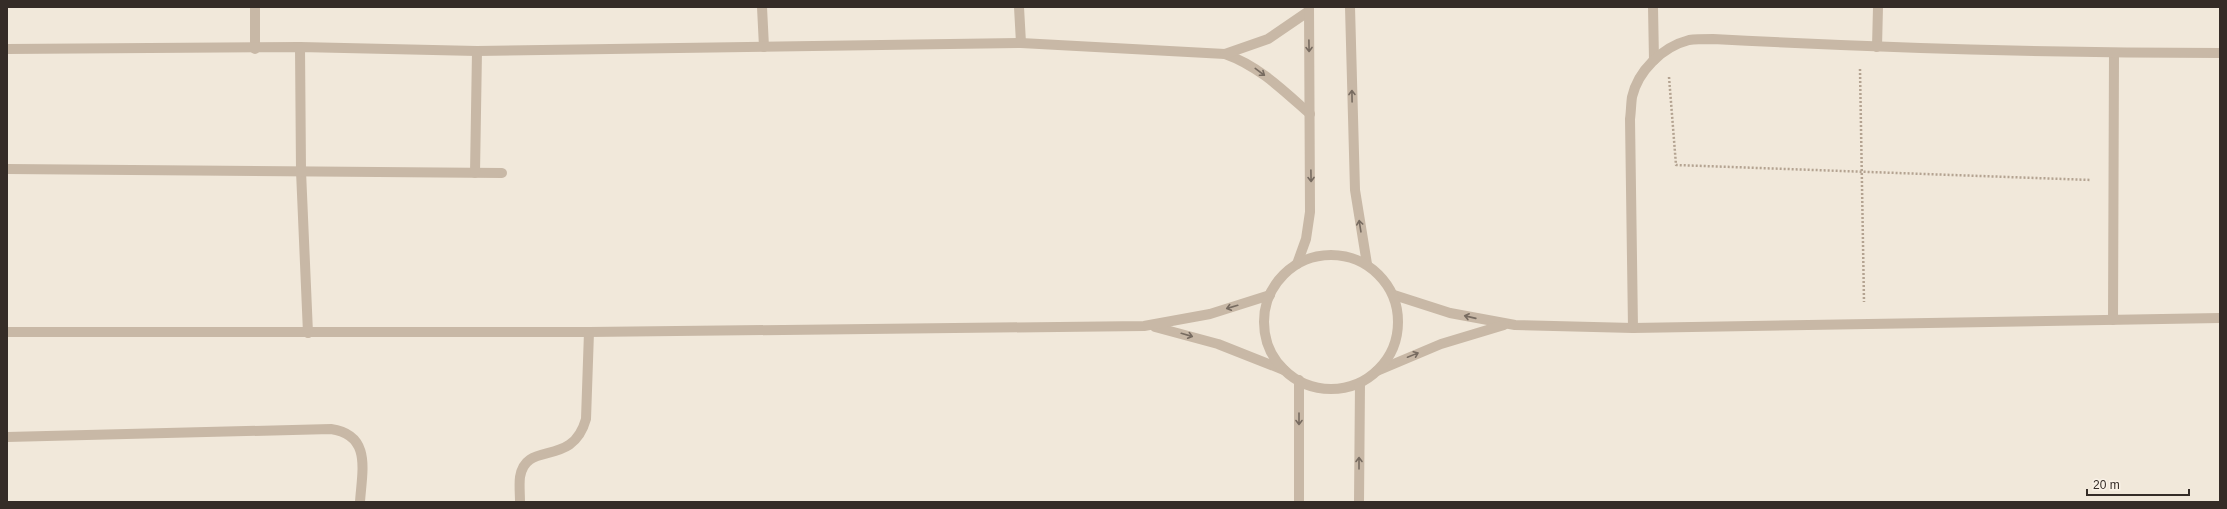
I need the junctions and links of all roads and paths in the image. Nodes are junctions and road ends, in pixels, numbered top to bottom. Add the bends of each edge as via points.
1 (255, 7) edge
2 (762, 7) edge
3 (1019, 7) edge
4 (1350, 7) edge
5 (1653, 7) edge
6 (1878, 7) edge
7 (1309, 9) edge
8 (1021, 43) junction
9 (764, 46) junction
10 (300, 47) junction
11 (1860, 47) junction
12 (1877, 47) junction
13 (7, 49) edge
14 (255, 49) junction
15 (1667, 49) junction
16 (477, 51) junction
17 (2114, 53) junction
18 (2220, 53) edge
19 (1225, 54) junction
20 (1654, 60) junction
21 (1310, 114) junction
22 (7, 169) edge
23 (301, 171) junction
24 (1862, 171) junction
25 (475, 173) junction
26 (502, 173) dead end
27 (2114, 181) junction
28 (1297, 264) junction
29 (1367, 264) junction
30 (1270, 295) junction
31 (1394, 295) junction
32 (2220, 318) edge
33 (2113, 320) junction
34 (1508, 324) junction
35 (1864, 324) junction
36 (1149, 326) junction
37 (1633, 328) junction
38 (7, 332) edge
39 (590, 332) junction
40 (308, 333) junction
41 (1284, 370) junction
42 (1377, 371) junction
43 (1299, 380) junction
44 (1360, 383) junction
45 (7, 437) edge
46 (360, 502) edge
47 (520, 502) edge
48 (1299, 502) edge
49 (1359, 502) edge

1 - 14 street
2 - 9 street
3 - 8 street
29 -> 4 street via 1355,190
5 - 20 street
6 - 12 street
7 - 19 street via 1268,39
7 -> 21 street
8 - 9 street
8 - 19 street
9 - 16 street
10 - 14 street
10 - 16 street
10 - 23 street
11 - 12 street
11 - 15 street via 1713,39 1689,40
11 - 24 path
12 - 17 street
13 - 14 street
15 - 20 street
15 - 24 path via 1676,164
16 - 25 street
17 - 18 street
17 - 27 street
19 -> 21 street via 1257,69
20 - 37 street via 1640,77 1632,98 1630,119
21 -> 28 street via 1310,212 1306,239
22 - 23 street
23 - 25 street
23 - 40 street
24 - 27 path
24 - 35 path
25 - 26 street
27 - 33 street
28 - 29 street via 1320,255 1344,255
28 - 30 street via 1286,272
29 - 31 street via 1382,278
30 -> 36 street via 1210,314
30 - 41 street via 1264,322 1269,347
34 -> 31 street via 1450,313
31 - 42 street via 1398,315 1397,336 1390,355
32 - 33 street
33 - 35 street
34 - 37 street
42 -> 34 street via 1441,344
35 - 37 street
36 - 39 street
36 -> 41 street via 1218,344
38 - 40 street
39 - 40 street
39 - 47 street via 586,420 583,430 570,446 530,459 520,477
41 - 43 street
42 - 44 street
43 - 44 street via 1319,388 1340,389
43 -> 48 street
49 -> 44 street
45 - 46 street via 331,428 350,434 361,450

